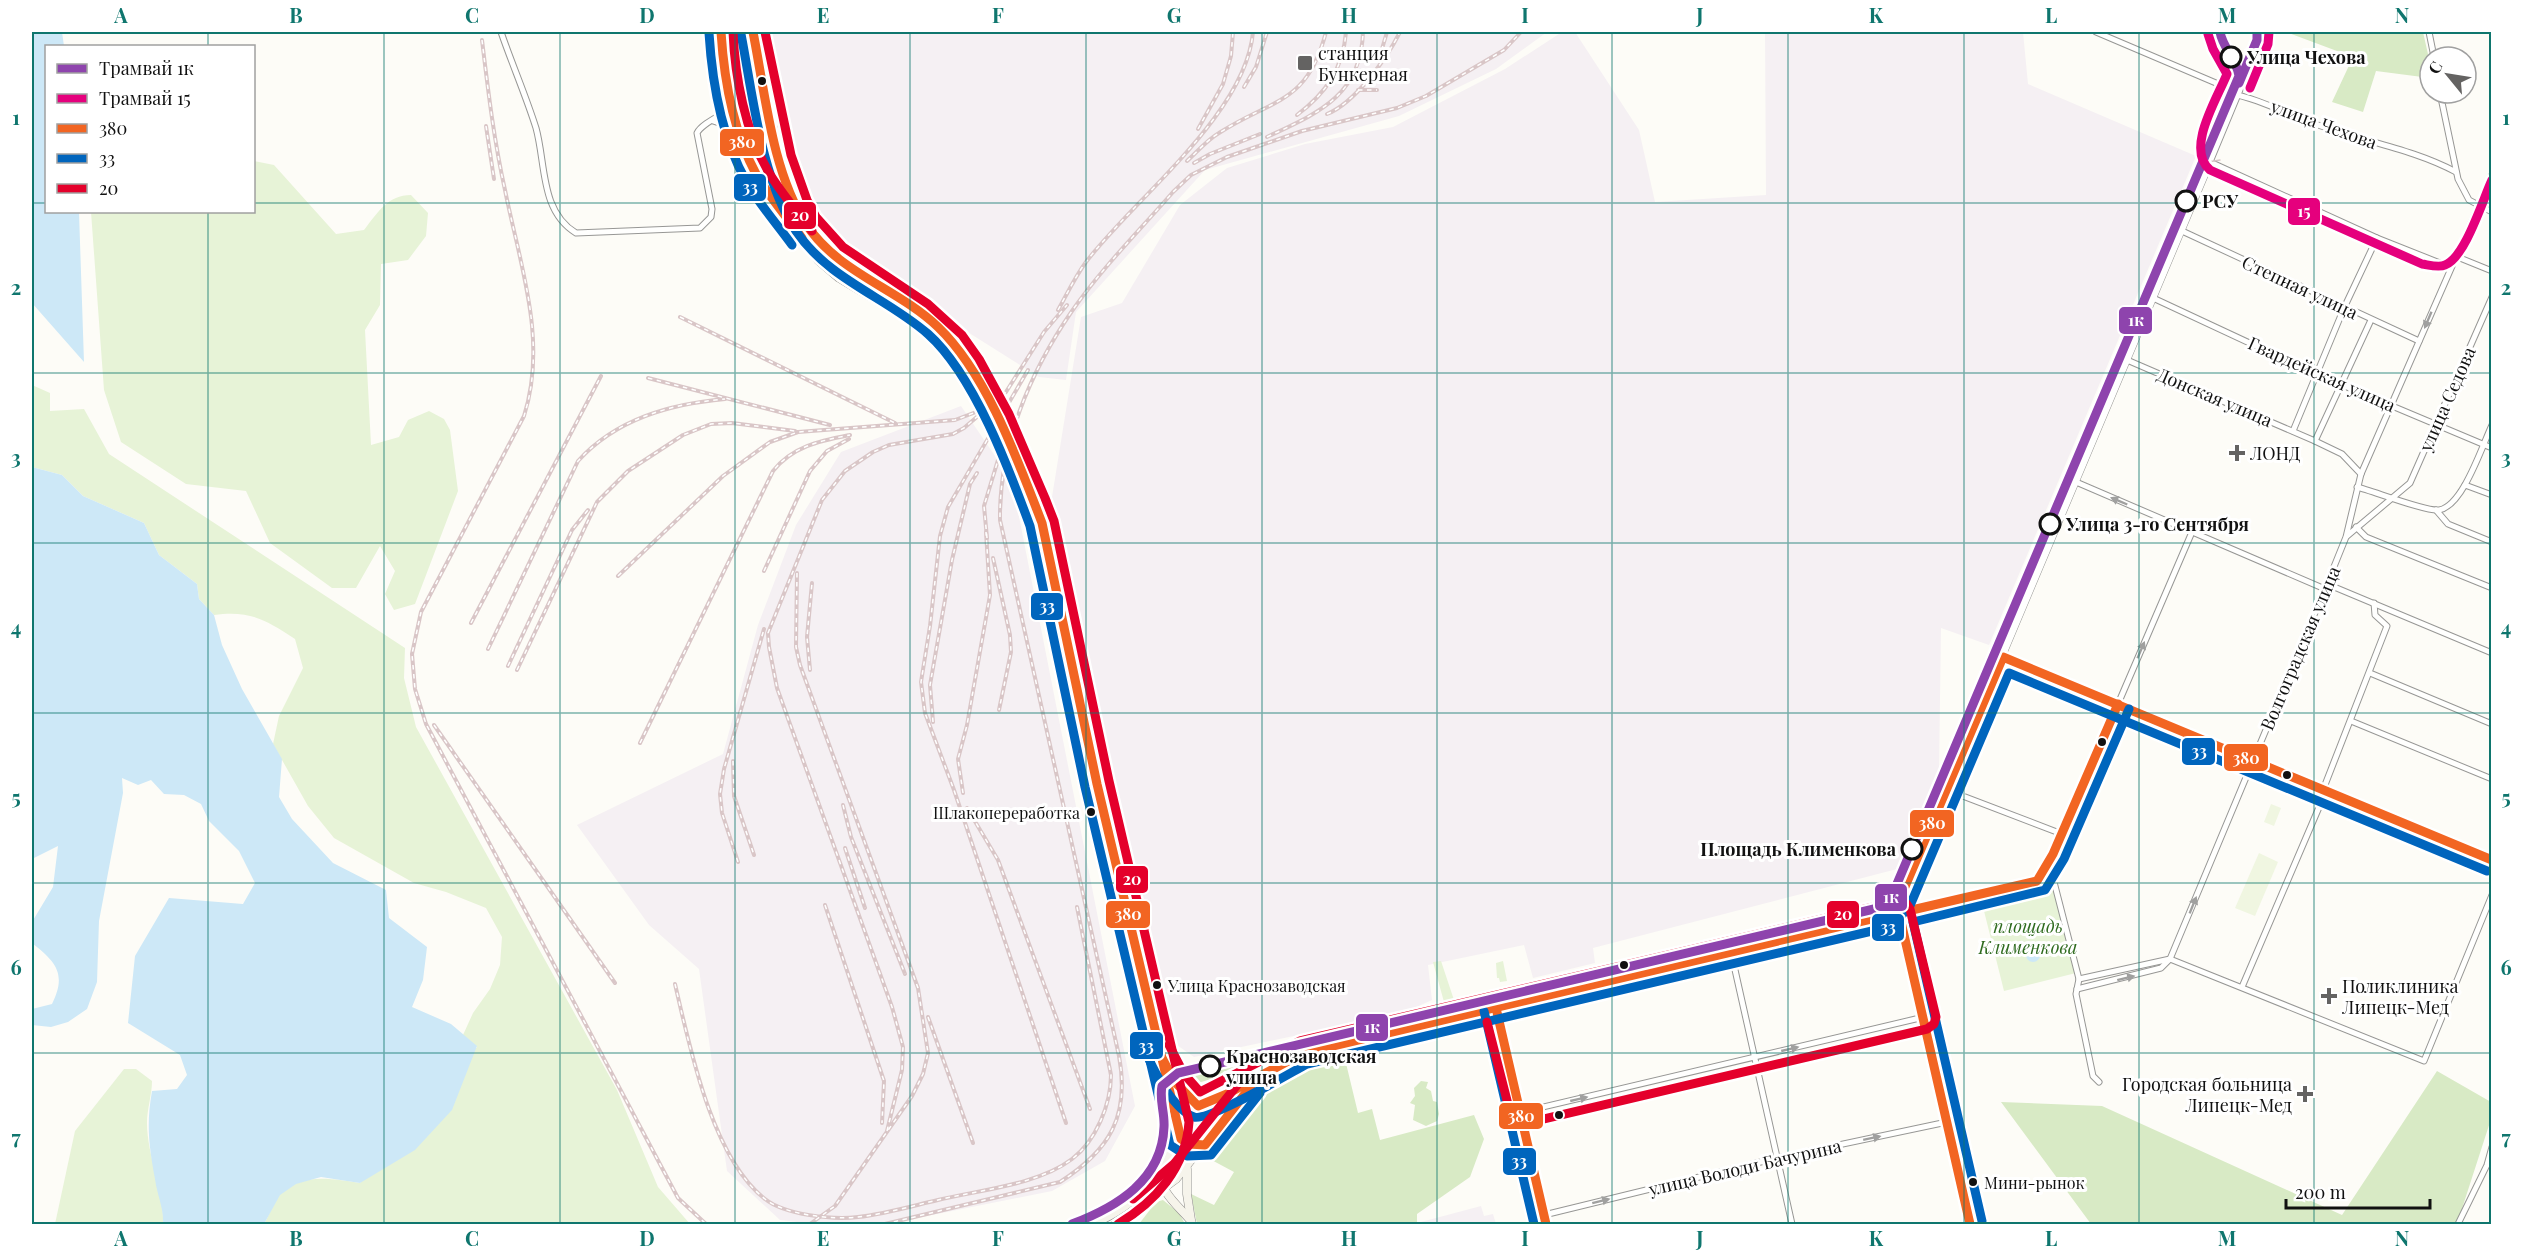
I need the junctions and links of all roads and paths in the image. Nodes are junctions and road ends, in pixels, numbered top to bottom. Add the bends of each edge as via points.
1 (501, 32) edge
2 (721, 32) edge
3 (753, 32) edge
4 (2096, 32) edge
5 (2264, 32) edge
6 (721, 44) junction
7 (756, 44) junction
8 (2237, 95) junction
9 (2442, 105) edge
10 (734, 106) junction
11 (713, 121) junction
12 (773, 127) junction
13 (742, 135) junction
14 (2210, 162) junction
15 (2456, 172) junction
16 (2492, 175) edge
17 (2479, 205) junction
18 (2492, 212) edge
19 (2182, 231) junction
20 (2377, 238) junction
21 (2455, 256) junction
22 (2451, 267) junction
23 (2492, 271) edge
24 (2492, 297) edge
25 (2154, 298) junction
26 (2344, 308) junction
27 (2371, 320) junction
28 (2419, 341) junction
29 (2127, 360) junction
30 (2316, 374) junction
31 (978, 384) junction
32 (2342, 384) junction
33 (2391, 405) junction
34 (2436, 424) junction
35 (2492, 424) edge
36 (2293, 431) junction
37 (2315, 441) junction
38 (2483, 445) junction
39 (2492, 448) edge
40 (2361, 474) junction
41 (2076, 482) junction
42 (2465, 484) junction
43 (2357, 487) junction
44 (2492, 495) edge
45 (2395, 498) junction
46 (2436, 510) junction
47 (2356, 527) junction
48 (2192, 532) junction
49 (2346, 537) junction
50 (2492, 542) edge
51 (2326, 586) junction
52 (2492, 588) edge
53 (2374, 603) junction
54 (2492, 653) edge
55 (2003, 657) junction
56 (2370, 673) junction
57 (2118, 704) junction
58 (2351, 721) junction
59 (2492, 724) edge
60 (2252, 760) junction
61 (2492, 779) edge
62 (1947, 790) junction
63 (2324, 791) junction
64 (2062, 834) junction
65 (2053, 854) junction
66 (2492, 860) edge
67 (2053, 878) junction
68 (2037, 881) junction
69 (2492, 895) edge
70 (1898, 903) junction
71 (1909, 912) junction
72 (1899, 913) junction
73 (1884, 916) junction
74 (1731, 952) junction
75 (2170, 958) junction
76 (2145, 964) junction
77 (2147, 973) junction
78 (2103, 974) junction
79 (2079, 979) junction
80 (2105, 983) junction
81 (2242, 987) junction
82 (2077, 989) junction
83 (1496, 1008) junction
84 (1924, 1017) junction
85 (1158, 1050) junction
86 (1754, 1058) junction
87 (1262, 1074) junction
88 (2099, 1082) dead end
89 (1239, 1086) junction
90 (1180, 1091) junction
91 (1198, 1106) junction
92 (1522, 1112) junction
93 (1947, 1122) junction
94 (1176, 1128) junction
95 (1215, 1130) junction
96 (1205, 1145) junction
97 (2492, 1147) edge
98 (1777, 1158) junction
99 (1164, 1165) junction
100 (1187, 1168) junction
101 (1164, 1190) junction
102 (1544, 1215) junction
103 (1192, 1223) edge
104 (1093, 1224) edge
105 (1115, 1224) edge
106 (1546, 1224) edge
107 (1792, 1224) edge
108 (1970, 1224) edge
109 (2458, 1224) edge

1 - 11 street via 536,129 551,204 576,233 700,228 711,217 712,209 697,133
2 - 6 main road
3 - 7 main road
4 - 8 street, улица Чехова
5 - 8 street
6 - 7 main road via 744,38
6 - 10 main road
7 - 12 main road
8 - 14 street
8 - 15 street, улица Чехова
9 - 15 street
10 - 11 street
10 - 13 main road
11 - 13 street
12 - 13 main road via 764,136 753,139
12 - 31 main road via 788,183 804,222 818,241 838,261 938,327
13 - 31 main road via 752,167 818,260 839,278 934,336
14 - 19 street
14 - 20 street
15 - 17 street via 2469,200
16 - 17 street, Волгоградская улица
17 - 18 street
17 - 21 street, Волгоградская улица
19 - 25 street
19 - 26 street, Степная улица
20 - 22 street
20 - 26 street
21 - 22 street, Волгоградская улица
21 - 23 street
22 -> 28 street, Волгоградская улица
24 - 34 street, улица Седова
25 - 29 street
25 - 30 street, Гвардейская улица
26 - 27 street, Степная улица
26 - 30 street
27 - 28 street, Степная улица
27 - 32 street
28 - 33 street, Волгоградская улица
29 - 36 street, Донская улица
29 - 41 street
30 - 32 street, Гвардейская улица
30 - 36 street
31 - 85 main road, bridge via 1042,523
32 - 33 street, Гвардейская улица
32 - 37 street
33 - 34 street, Гвардейская улица
33 - 40 street, Волгоградская улица
34 - 38 street, Гвардейская улица
34 - 45 street, улица Седова via 2410,483
35 - 38 street
36 - 37 street, Донская улица
37 - 40 street, Донская улица via 2342,454
38 - 39 street, Гвардейская улица
38 - 42 street
40 - 43 street, Волгоградская улица
48 -> 41 street
41 - 55 street
42 - 44 street
42 - 46 street via 2455,501
43 - 45 street
43 - 49 street, Волгоградская улица
45 - 46 street
45 - 47 street, улица Седова
46 - 50 street via 2448,524
47 - 49 street, Волгоградская улица
47 - 52 street via 2366,537
48 - 51 street
57 -> 48 street
49 - 51 street, Волгоградская улица
51 - 53 street
51 - 60 street, Волгоградская улица
53 - 54 street
53 - 56 street via 2375,615 2387,626
55 - 57 street
55 - 62 street
56 - 58 street
56 - 59 street
57 - 60 street
57 - 64 street
58 - 61 street
58 - 63 street
60 - 63 street
75 -> 60 street, Волгоградская улица
62 - 64 street
62 - 70 street
63 - 66 street
63 - 81 street
64 - 65 street
65 - 67 street
65 - 68 street
67 - 68 street
67 - 79 street
68 - 71 street
69 - 81 street via 2424,1061
70 - 71 street
70 - 73 street
71 - 72 street
72 - 73 street
72 - 84 street
73 - 74 street
74 - 83 street
74 - 86 street
75 - 76 street
75 - 77 street via 2161,968
75 - 81 street
76 - 77 street
76 - 78 street
80 -> 77 street
78 - 79 street
78 - 80 street
79 - 82 street
80 - 82 street
82 - 88 street via 2093,1076
83 - 87 street via 1303,1053
83 - 92 street
86 -> 84 street
84 - 93 street
85 - 90 main road
85 - 94 main road
92 -> 86 street
86 - 98 street
87 - 89 street
87 - 95 street
89 - 90 main road via 1201,1097
89 - 91 street
90 - 91 main road
91 - 94 street via 1184,1115
91 - 95 main road via 1212,1118
92 - 102 street
98 -> 93 street, улица Володи Бачурина
93 - 108 street
94 - 96 main road via 1187,1144
94 - 99 main road
95 - 96 main road
96 - 100 main road
97 - 109 street via 2487,1166
102 -> 98 street, улица Володи Бачурина
98 - 107 street
99 - 101 main road via 1160,1177
99 - 104 main road via 1132,1203
100 - 101 main road
100 - 103 main road via 1186,1194
101 - 103 main road
101 - 105 main road
102 - 106 street

